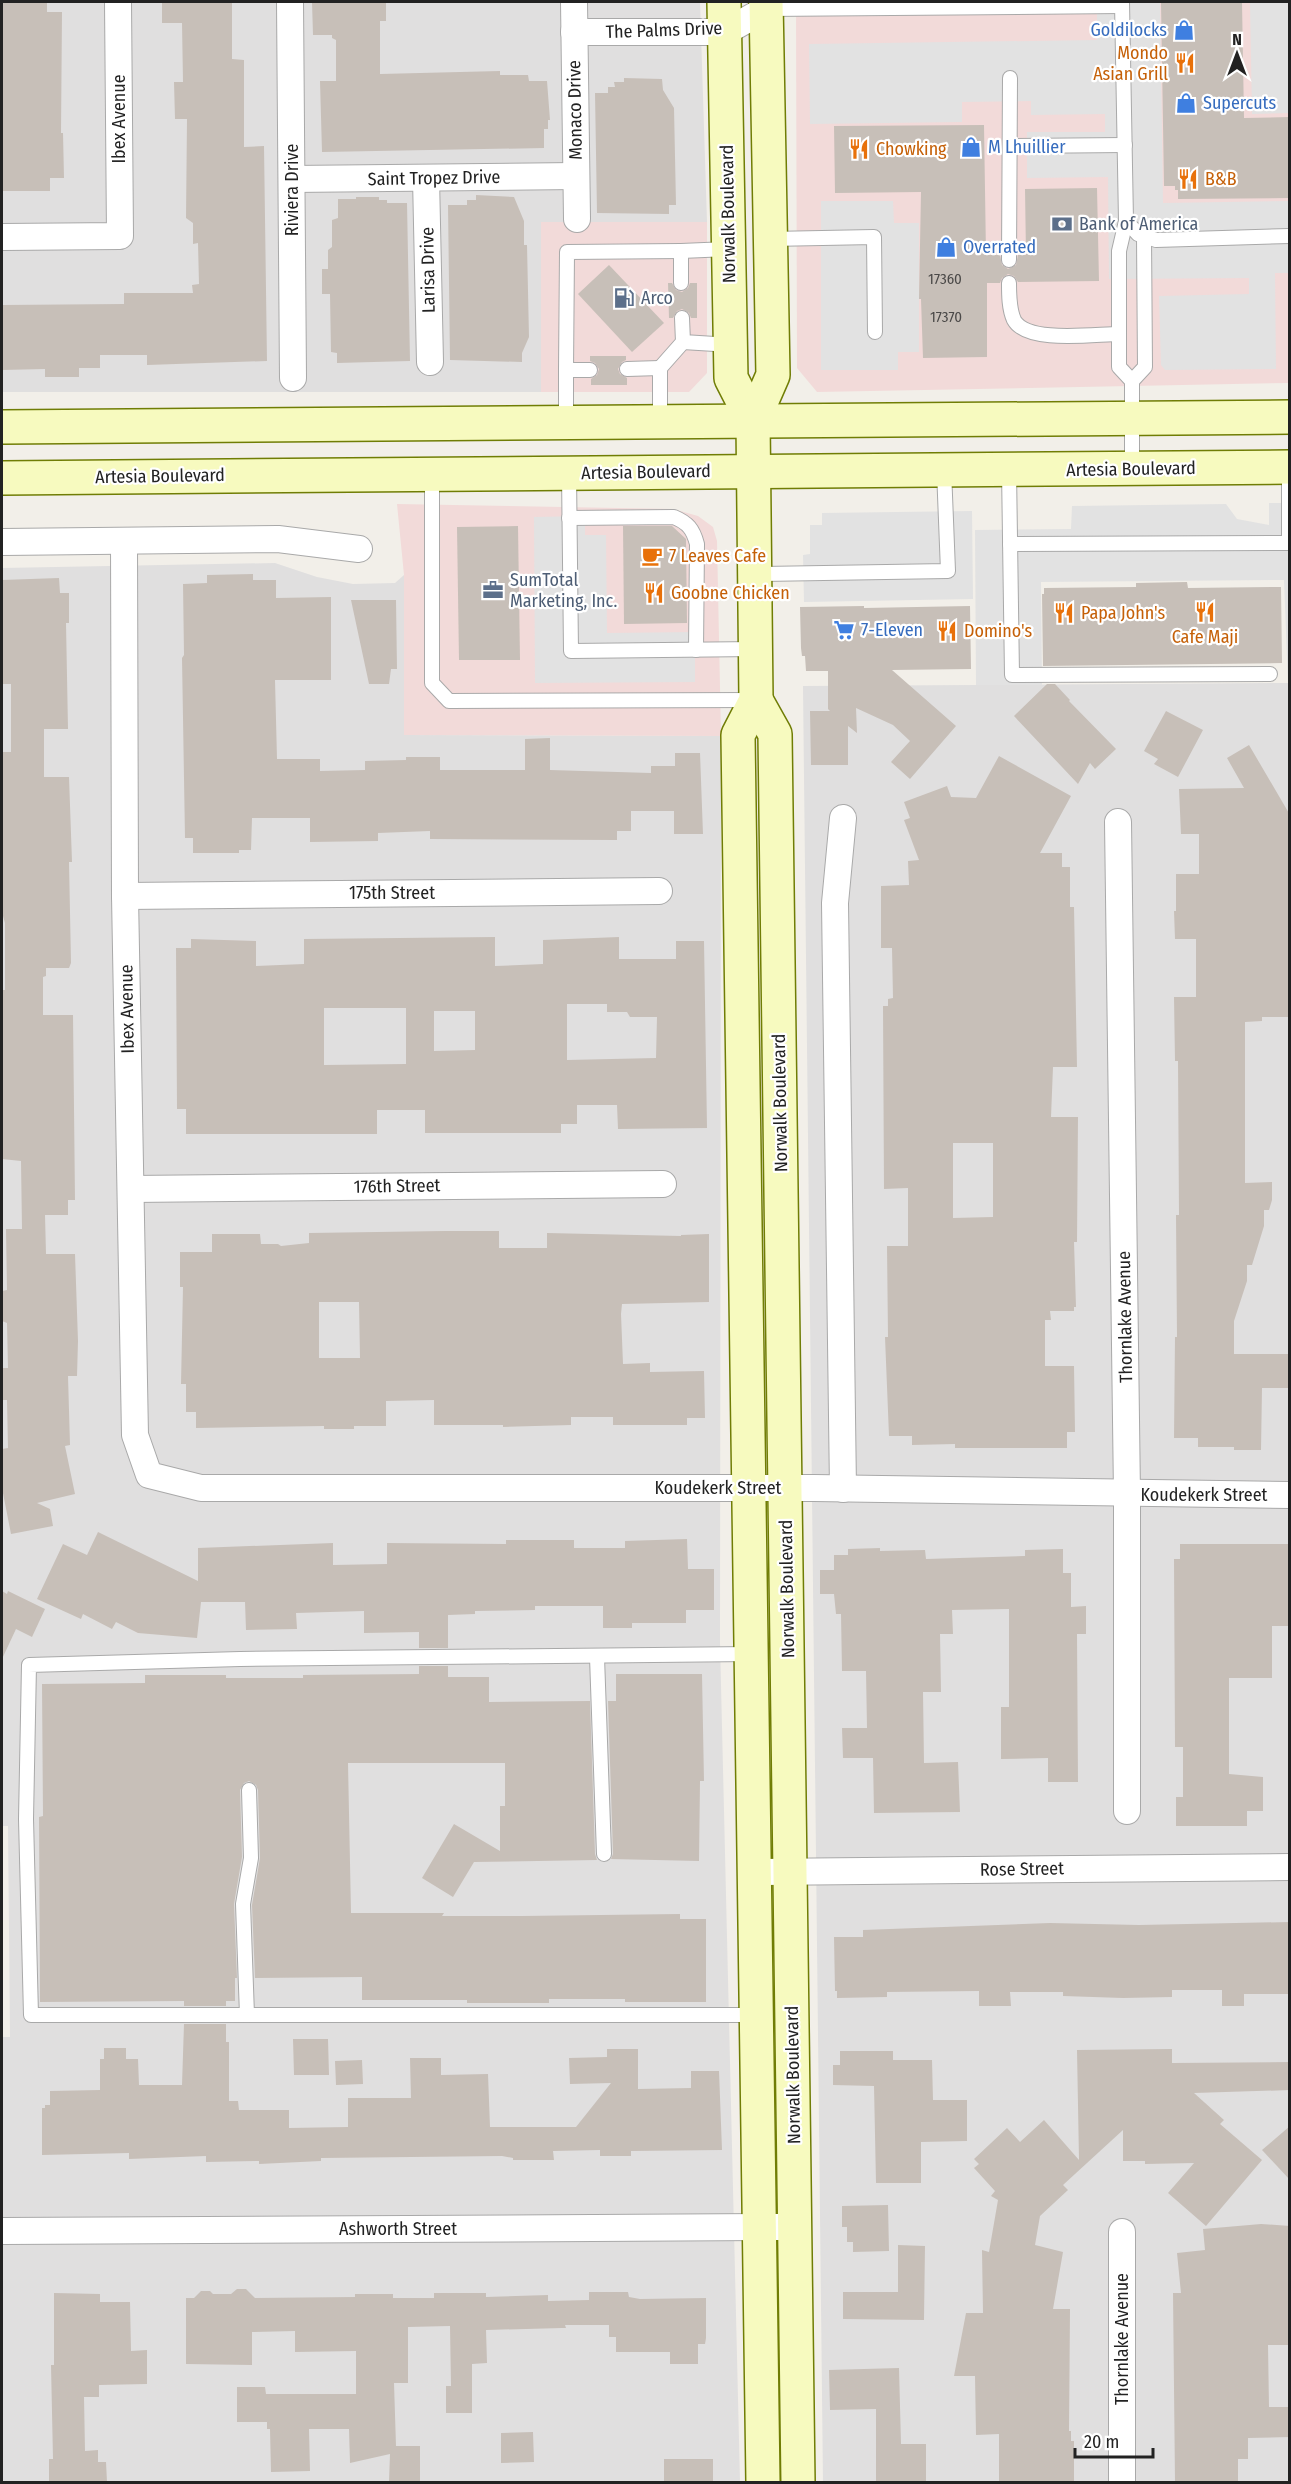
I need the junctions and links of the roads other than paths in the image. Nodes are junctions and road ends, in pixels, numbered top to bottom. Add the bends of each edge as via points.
1 (118, 2) edge
2 (290, 2) edge
3 (574, 2) edge
4 (760, 4) edge
5 (1122, 4) edge
6 (725, 17) edge
7 (574, 32) junction
8 (1010, 78) dead end
9 (1125, 145) junction
10 (1011, 146) junction
11 (576, 176) junction
12 (426, 178) junction
13 (291, 179) junction
14 (577, 219) dead end
15 (1126, 220) junction
16 (1290, 236) edge
17 (2, 237) edge
18 (1144, 237) junction
19 (770, 239) junction
20 (729, 249) junction
21 (681, 251) junction
22 (1009, 260) dead end
23 (681, 283) dead end
24 (1009, 283) dead end
25 (682, 318) dead end
26 (875, 332) dead end
27 (1119, 334) junction
28 (683, 342) junction
29 (731, 345) junction
30 (430, 362) dead end
31 (627, 369) dead end
32 (660, 369) junction
33 (566, 370) junction
34 (590, 370) dead end
35 (293, 378) dead end
36 (1132, 381) junction
37 (1290, 417) edge
38 (1132, 418) junction
39 (753, 421) junction
40 (660, 422) junction
41 (566, 423) junction
42 (2, 427) edge
43 (1289, 467) edge
44 (1132, 468) junction
45 (944, 470) junction
46 (1009, 470) junction
47 (753, 471) junction
48 (569, 473) junction
49 (432, 474) junction
50 (2, 478) edge
51 (570, 518) junction
52 (124, 541) junction
53 (2, 542) edge
54 (1289, 543) edge
55 (1010, 544) junction
56 (359, 549) dead end
57 (1290, 553) edge
58 (755, 574) junction
59 (756, 649) junction
60 (696, 650) junction
61 (1270, 674) dead end
62 (756, 700) junction
63 (843, 818) dead end
64 (1118, 822) dead end
65 (659, 891) dead end
66 (125, 896) junction
67 (663, 1184) dead end
68 (131, 1189) junction
69 (148, 1475) joint
70 (749, 1488) junction
71 (785, 1488) junction
72 (843, 1489) junction
73 (1127, 1494) junction
74 (1290, 1495) edge
75 (751, 1654) junction
76 (597, 1657) junction
77 (249, 1790) dead end
78 (1127, 1811) dead end
79 (603, 1854) dead end
80 (1290, 1866) edge
81 (754, 1872) junction
82 (790, 1872) junction
83 (247, 2015) junction
84 (757, 2015) junction
85 (795, 2226) junction
86 (759, 2227) junction
87 (2, 2231) edge
88 (1122, 2232) dead end
89 (763, 2482) edge
90 (798, 2482) edge
91 (1122, 2482) edge

1 - 17 street, Ibex Avenue via 120,236
2 - 13 street, Riviera Drive
3 - 7 street, Monaco Drive
4 - 5 lane
4 - 6 street, The Palms Drive
4 - 19 main road, Norwalk Boulevard
5 - 9 lane
6 - 7 street, The Palms Drive
6 - 20 main road, Norwalk Boulevard
7 - 11 street, Monaco Drive
8 - 10 lane
9 - 10 lane
9 - 15 lane
10 - 22 lane
11 - 12 street, Saint Tropez Drive
11 - 14 street, Monaco Drive
12 - 13 street, Saint Tropez Drive
12 - 30 street, Larisa Drive
13 - 35 street, Riviera Drive
15 - 18 lane
15 - 27 lane via 1119,251
16 - 18 lane via 1156,240
18 - 36 lane via 1145,367
19 - 26 lane via 874,237
19 - 39 main road, Norwalk Boulevard via 772,375
20 - 21 lane
20 - 29 main road, Norwalk Boulevard
21 - 23 lane
21 - 33 lane via 567,252
24 - 27 lane via 1010,306 1015,322 1024,331 1040,335
25 - 28 lane
27 - 36 lane via 1119,367
28 - 29 lane
28 - 32 lane
29 - 39 main road, Norwalk Boulevard via 731,378
31 - 32 lane
32 - 40 lane
33 - 34 lane
33 - 41 lane
36 - 38 lane
37 - 38 main road
38 - 39 main road
38 - 44 lane
39 - 40 main road
39 - 47 main road, Norwalk Boulevard
40 - 41 main road
41 - 42 main road
43 - 44 main road, Artesia Boulevard
43 - 54 lane
44 - 46 main road, Artesia Boulevard
45 - 46 main road, Artesia Boulevard
45 - 47 main road, Artesia Boulevard
45 - 58 lane via 948,571
46 - 55 lane
47 - 48 main road, Artesia Boulevard
47 - 58 main road, Norwalk Boulevard
48 - 49 main road, Artesia Boulevard
48 - 51 lane
49 - 50 main road, Artesia Boulevard
49 - 62 lane via 432,684 449,701
51 - 60 lane via 674,517 686,522 694,531 696,544
51 - 60 lane via 571,651
52 - 53 street
52 - 56 street via 278,539
52 - 66 street, Ibex Avenue
54 - 55 lane
54 - 57 lane
55 - 61 lane via 1012,675
58 - 59 main road, Norwalk Boulevard
59 - 60 lane
59 - 62 main road, Norwalk Boulevard
62 - 70 main road, Norwalk Boulevard via 738,735
62 - 71 main road, Norwalk Boulevard via 775,734
63 - 72 street via 836,903
64 - 73 street, Thornlake Avenue
65 - 66 street, 175th Street
66 - 68 street, Ibex Avenue
67 - 68 street, 176th Street
68 - 69 street, Ibex Avenue via 135,1435
69 - 70 street, Koudekerk Street via 201,1488
70 - 71 street, Koudekerk Street
70 - 75 main road, Norwalk Boulevard
71 - 72 street, Koudekerk Street
71 - 82 main road, Norwalk Boulevard
72 - 73 street, Koudekerk Street
73 - 74 street, Koudekerk Street
73 - 78 street, Thornlake Avenue
75 - 76 lane
75 - 81 main road, Norwalk Boulevard
76 - 79 lane
76 - 83 lane via 240,1659 29,1665 26,1819 31,2015
77 - 83 lane via 251,1858 243,1904
80 - 82 street, Rose Street
81 - 82 street, Rose Street
81 - 84 main road, Norwalk Boulevard
82 - 85 main road, Norwalk Boulevard
83 - 84 lane
84 - 86 main road, Norwalk Boulevard
85 - 86 street, Ashworth Street
85 - 90 main road, Norwalk Boulevard
86 - 87 street, Ashworth Street
86 - 89 main road, Norwalk Boulevard
88 - 91 street, Thornlake Avenue

